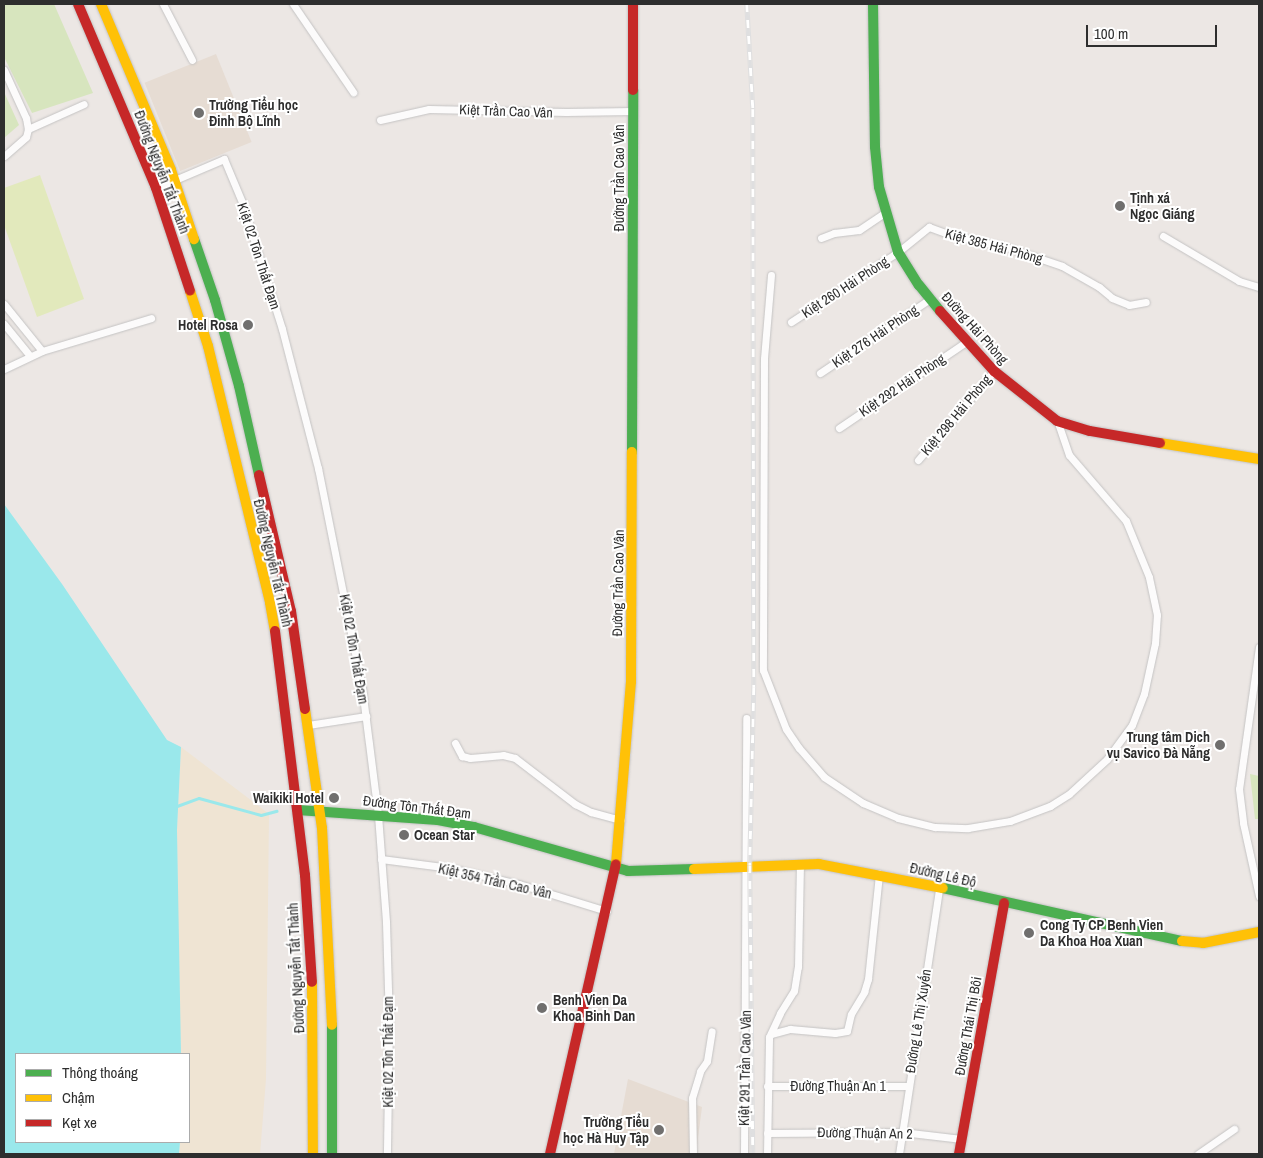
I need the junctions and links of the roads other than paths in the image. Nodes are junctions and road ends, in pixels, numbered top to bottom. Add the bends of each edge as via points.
1 (78, 4) edge
2 (102, 4) edge
3 (163, 4) edge
4 (293, 4) edge
5 (633, 4) edge
6 (873, 4) edge
7 (192, 60) dead end
8 (4, 70) edge
9 (353, 92) dead end
10 (84, 104) dead end
11 (633, 111) junction
12 (380, 120) dead end
13 (28, 129) junction
14 (4, 156) edge
15 (174, 179) junction
16 (156, 188) junction
17 (886, 212) junction
18 (1163, 236) dead end
19 (821, 238) dead end
20 (898, 252) junction
21 (771, 276) dead end
22 (1259, 287) edge
23 (931, 298) junction
24 (1146, 302) dead end
25 (4, 304) edge
26 (151, 318) dead end
27 (791, 322) dead end
28 (4, 324) edge
29 (966, 342) junction
30 (42, 352) junction
31 (30, 356) junction
32 (4, 369) edge
33 (994, 371) junction
34 (820, 374) dead end
35 (1058, 420) junction
36 (839, 428) dead end
37 (1259, 459) edge
38 (918, 460) dead end
39 (259, 474) junction
40 (240, 481) junction
41 (1259, 647) edge
42 (1257, 681) edge
43 (366, 716) junction
44 (746, 718) dead end
45 (308, 725) junction
46 (456, 743) dead end
47 (298, 810) junction
48 (320, 811) junction
49 (378, 815) junction
50 (621, 820) junction
51 (381, 859) junction
52 (800, 864) junction
53 (745, 865) junction
54 (616, 869) junction
55 (879, 874) junction
56 (939, 888) junction
57 (1259, 896) edge
58 (1004, 903) junction
59 (607, 911) junction
60 (1259, 932) edge
61 (712, 1031) dead end
62 (770, 1034) junction
63 (767, 1086) junction
64 (908, 1086) junction
65 (1234, 1129) dead end
66 (902, 1132) junction
67 (768, 1133) junction
68 (962, 1139) junction
69 (313, 1142) junction
70 (332, 1142) junction
71 (313, 1154) edge
72 (332, 1154) edge
73 (387, 1154) edge
74 (550, 1154) edge
75 (693, 1154) edge
76 (744, 1154) edge
77 (767, 1154) edge
78 (899, 1154) edge
79 (959, 1154) edge
80 (1198, 1154) edge

1 - 16 main road, Đường Nguyễn Tất Thành
2 - 15 main road, Đường Nguyễn Tất Thành
3 - 7 street
4 - 9 street
5 - 11 main road, Đường Trần Cao Vân
6 - 17 main road, Đường Hải Phòng via 875,147 879,187
8 - 13 street
10 - 13 street
11 - 12 street, Kiệt Trần Cao Vân via 429,109
11 - 50 main road, Đường Trần Cao Vân via 631,682
13 - 14 street via 26,137
15 - 16 street
15 - 39 main road, Đường Nguyễn Tất Thành via 215,300
15 - 43 street, Kiệt 02 Tôn Thất Đạm via 224,159 242,202 282,329 318,468
16 - 40 main road, Đường Nguyễn Tất Thành via 208,346
17 - 19 street via 859,230
17 - 20 main road, Đường Hải Phòng
18 - 22 street via 1239,281
20 - 23 main road, Đường Hải Phòng
20 - 24 street, Kiệt 385 Hải Phòng via 928,227 1006,247 1062,266 1112,298 1129,305
20 - 27 street, Kiệt 260 Hải Phòng
21 - 35 street via 764,352 763,670 778,712 800,748 824,777 864,803 898,818 935,827 968,828 1010,821 1050,806 1074,790 1107,759 1132,725 1144,694 1156,643 1157,615 1149,576 1126,521 1068,456
23 - 29 main road, Đường Hải Phòng
23 - 34 street, Kiệt 276 Hải Phòng
25 - 30 street
26 - 30 street
28 - 31 street
29 - 33 main road, Đường Hải Phòng
29 - 36 street, Kiệt 292 Hải Phòng
30 - 31 street
31 - 32 street
33 - 35 main road, Đường Hải Phòng
33 - 38 street, Kiệt 298 Hải Phòng
35 - 37 main road, Đường Hải Phòng via 1090,431
39 - 40 main road
39 - 45 main road, Đường Nguyễn Tất Thành via 291,611
40 - 47 main road, Đường Nguyễn Tất Thành via 270,603
41 - 42 street
42 - 57 street via 1239,789
43 - 45 street
43 - 49 street, Kiệt 02 Tôn Thất Đạm
44 - 53 street, Kiệt 291 Trần Cao Vân
45 - 48 main road, Đường Nguyễn Tất Thành
46 - 50 street via 462,756 470,758 503,755 516,758 575,804
47 - 48 main road, Đường Tôn Thất Đạm
47 - 69 main road, Đường Nguyễn Tất Thành via 313,1005
48 - 49 main road, Đường Tôn Thất Đạm
48 - 70 main road, Đường Nguyễn Tất Thành via 332,1004
49 - 51 street, Kiệt 02 Tôn Thất Đạm
49 - 54 main road, Đường Tôn Thất Đạm via 474,827
50 - 54 main road, Đường Trần Cao Vân
51 - 59 street, Kiệt 354 Trần Cao Vân via 450,868 519,884
51 - 73 street, Kiệt 02 Tôn Thất Đạm via 389,1015
52 - 53 main road, Đường Lê Độ
52 - 55 main road, Đường Lê Độ
52 - 62 street via 798,967 794,991
53 - 54 main road, Đường Lê Độ
53 - 76 street, Kiệt 291 Trần Cao Vân
54 - 59 main road, Đường Trần Cao Vân
55 - 56 main road, Đường Lê Độ
55 - 62 street via 868,979 851,1014 847,1031 790,1029
56 - 58 main road, Đường Lê Độ
56 - 64 street, Đường Lê Thị Xuyến
58 - 60 main road, Đường Lê Độ via 1189,942 1202,943
58 - 68 main road, Đường Thái Thị Bôi
59 - 74 main road, Đường Trần Cao Vân
61 - 75 street via 707,1061 700,1071 692,1098
62 - 63 street
63 - 64 street, Đường Thuận An 1
63 - 67 street
64 - 66 street, Đường Lê Thị Xuyến
65 - 80 street
66 - 67 street, Đường Thuận An 2
66 - 68 street, Đường Thuận An 2
66 - 78 street, Đường Lê Thị Xuyến
67 - 77 street
68 - 79 main road, Đường Thái Thị Bôi
69 - 70 main road
69 - 71 main road, Đường Nguyễn Tất Thành
70 - 72 main road, Đường Nguyễn Tất Thành

